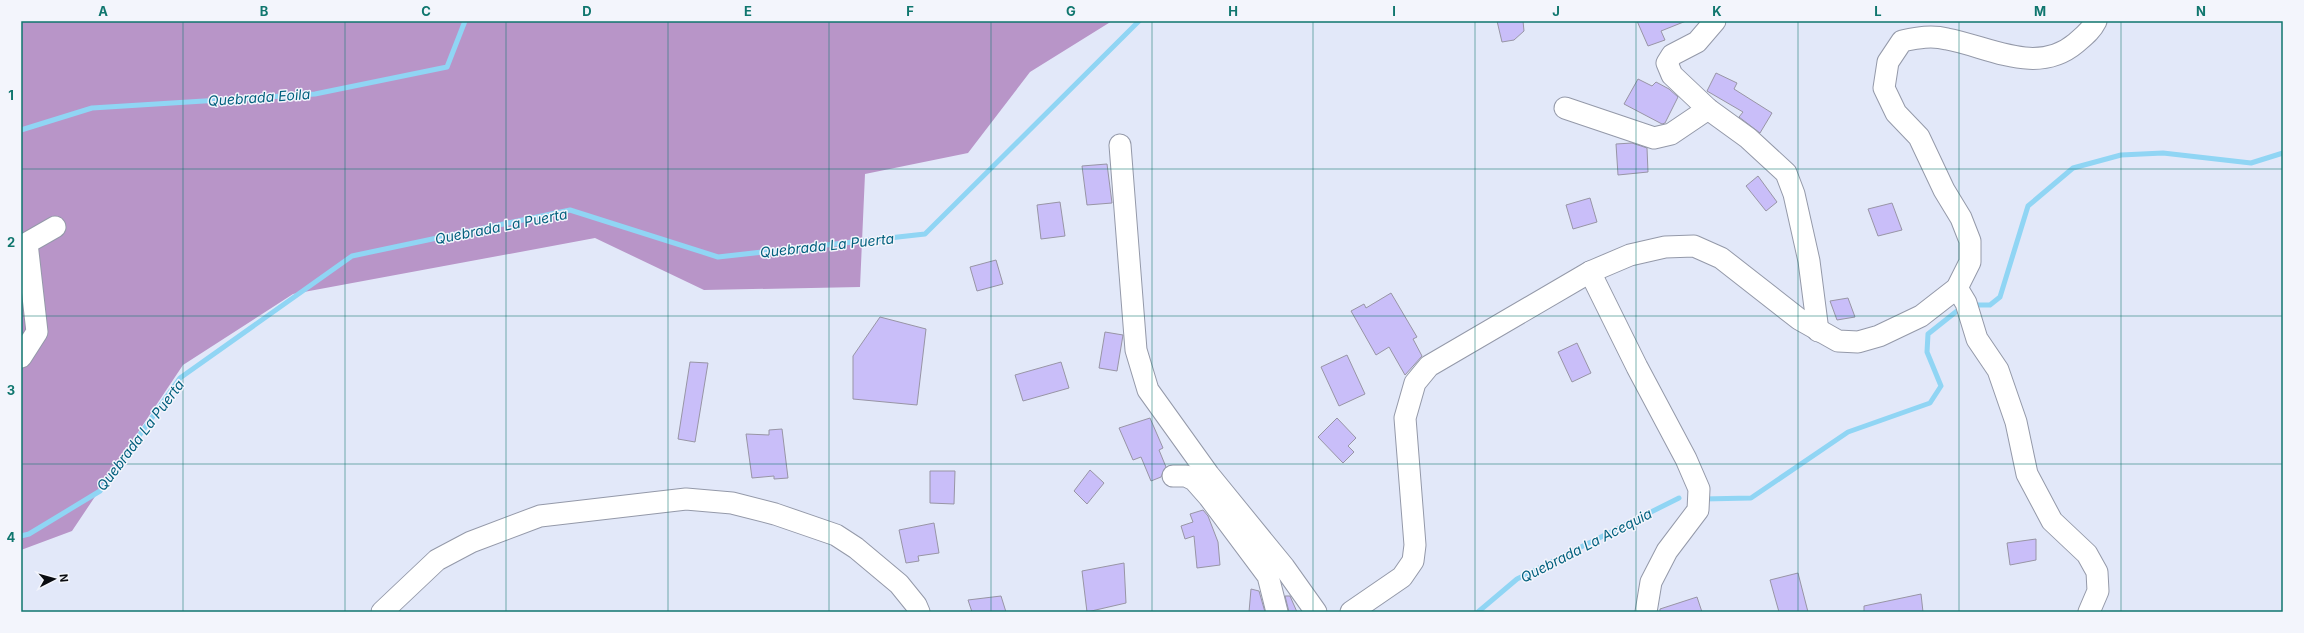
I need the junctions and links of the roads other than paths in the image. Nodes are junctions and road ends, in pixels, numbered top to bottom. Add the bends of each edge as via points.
1 (1714, 21) edge
2 (2096, 21) edge
3 (1565, 108) dead end
4 (1708, 109) junction
5 (1120, 145) dead end
6 (55, 227) dead end
7 (1590, 272) junction
8 (1957, 288) junction
9 (1818, 331) junction
10 (21, 357) edge
11 (1173, 476) dead end
12 (385, 611) edge
13 (919, 612) edge
14 (1277, 612) edge
15 (1316, 612) edge
16 (1351, 612) edge
17 (1646, 612) edge
18 (2089, 612) edge

1 - 4 street via 1697,42 1672,55 1667,63 1672,75
2 - 8 street via 2092,29 2072,46 2054,56 2033,60 1946,38 1925,37 1902,41 1888,62 1884,88 1896,113 1919,137 1941,184 1961,218 1970,241 1970,262
3 - 4 street via 1654,138 1671,134
4 - 9 street via 1748,138 1786,173 1794,194 1809,261
5 - 15 street via 1136,350 1148,390 1209,475 1284,567
6 - 10 street via 27,243 37,332
7 - 9 street via 1630,255 1665,247 1694,246 1721,258
7 - 16 street via 1429,366 1415,383 1405,418 1415,545 1412,561 1402,577
7 - 17 street via 1699,489 1698,510 1667,551 1651,582
8 - 9 street via 1921,316 1879,336 1858,342 1838,341
8 - 18 street via 1966,303 1977,339 1998,370 2016,422 2027,474 2052,521 2087,554 2097,572 2098,591
11 - 14 street via 1186,476 1194,480 1209,497 1268,576
12 - 13 street via 437,560 470,542 540,516 686,499 732,503 775,514 836,535 856,548 898,584

